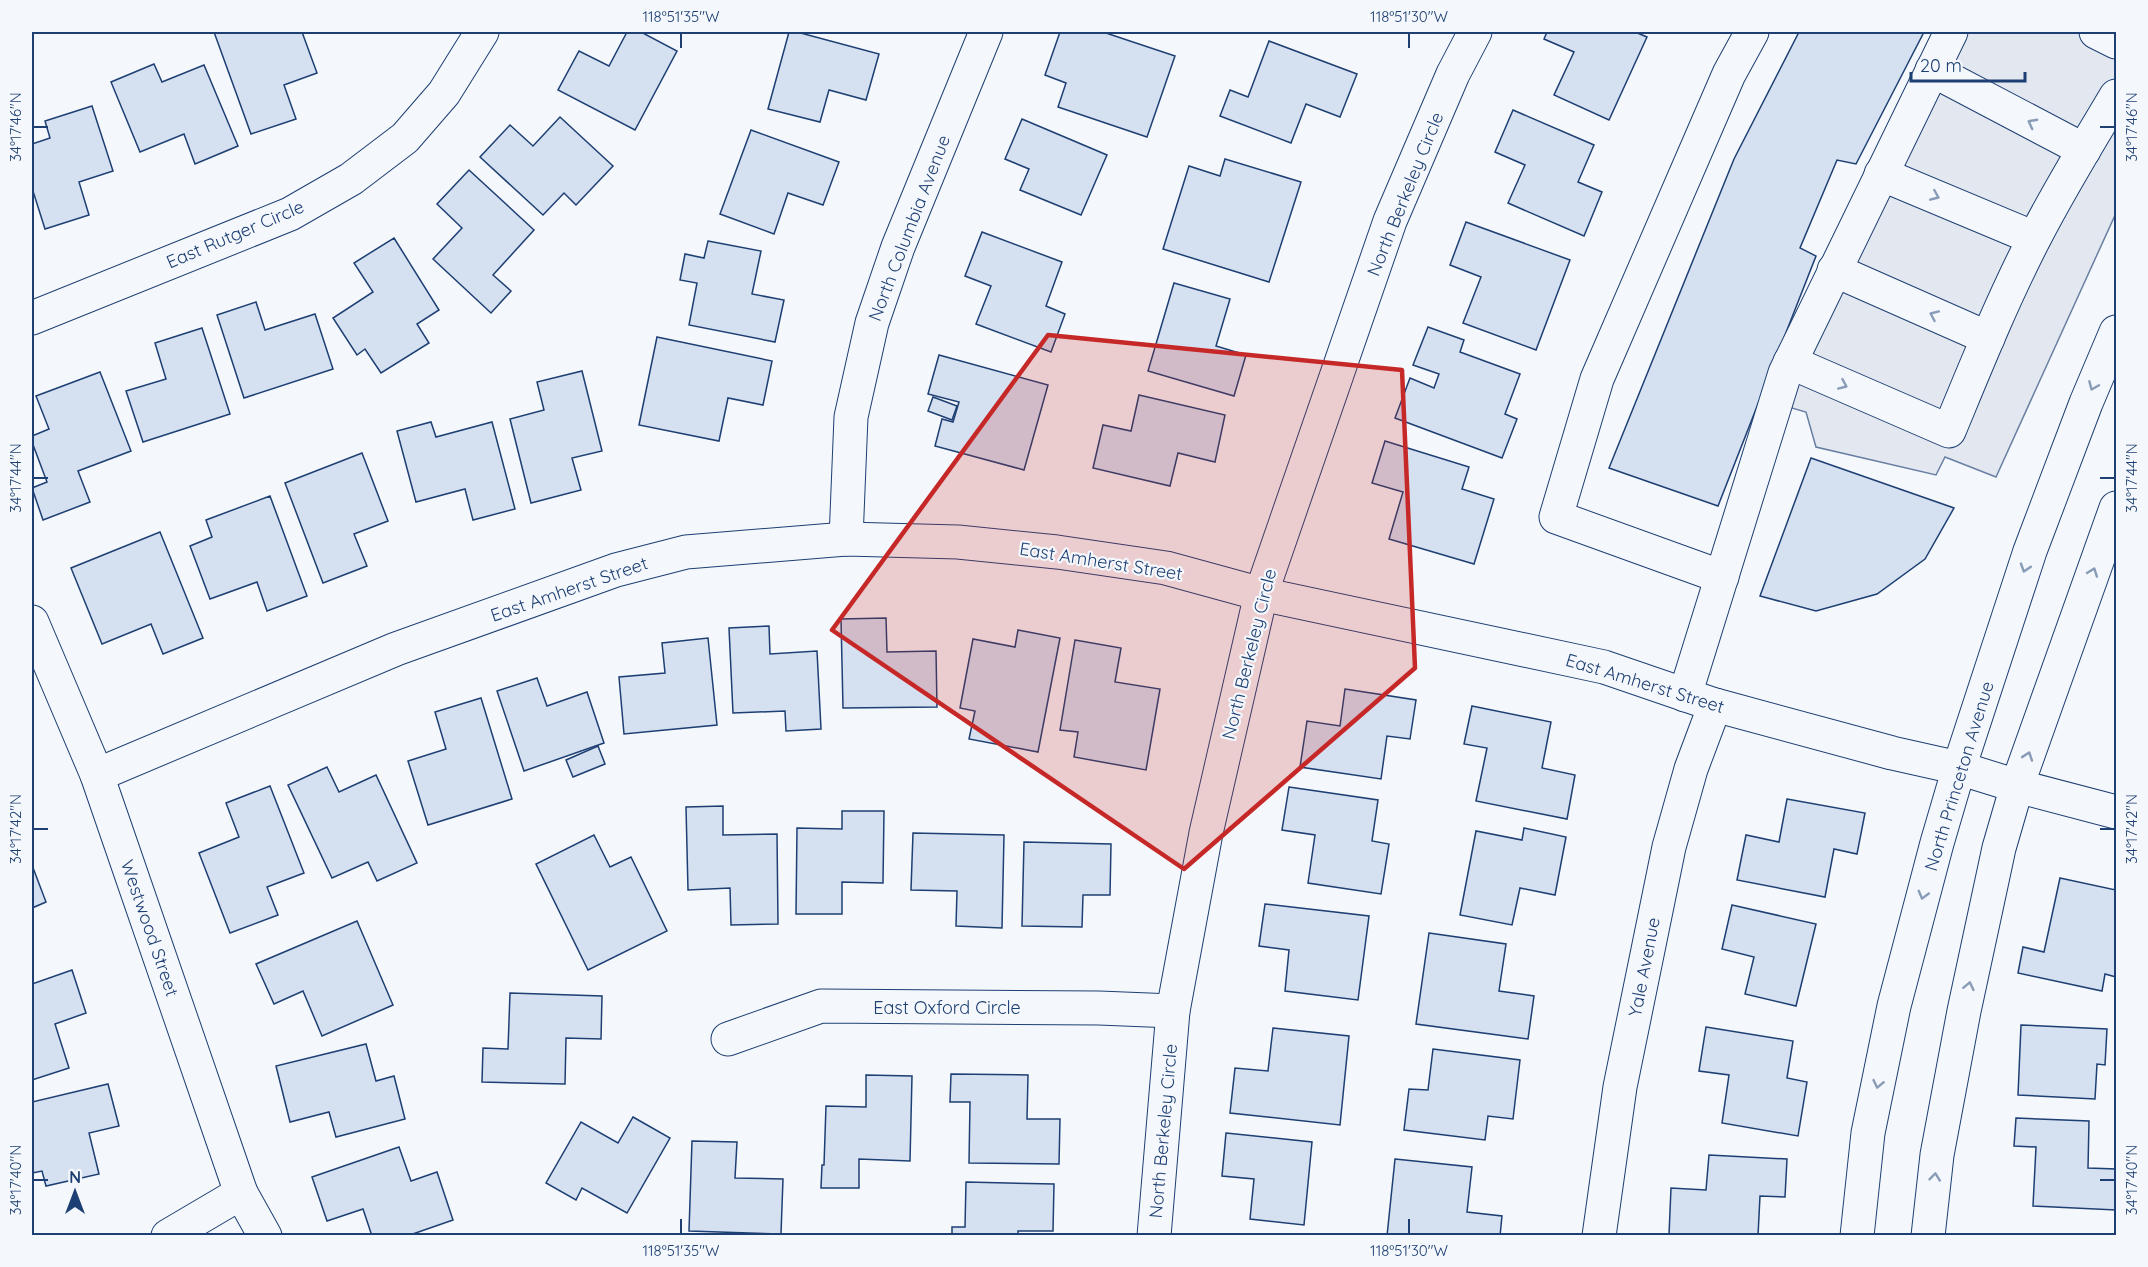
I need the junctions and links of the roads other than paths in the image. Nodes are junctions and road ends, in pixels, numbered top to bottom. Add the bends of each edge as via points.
1 (482, 32) edge
2 (986, 32) edge
3 (1475, 32) edge
4 (1752, 32) edge
5 (1951, 32) edge
6 (2096, 32) edge
7 (2116, 42) edge
8 (1932, 70) junction
9 (2116, 96) edge
10 (2084, 150) junction
11 (1881, 174) junction
12 (2034, 238) junction
13 (1834, 270) junction
14 (32, 318) edge
15 (2116, 332) edge
16 (1988, 338) junction
17 (1790, 362) junction
18 (2116, 508) edge
19 (846, 539) junction
20 (1722, 577) junction
21 (1261, 594) junction
22 (32, 622) edge
23 (1700, 700) junction
24 (1959, 768) junction
25 (97, 775) junction
26 (2017, 786) junction
27 (2116, 812) edge
28 (1173, 1011) junction
29 (728, 1039) dead end
30 (241, 1193) junction
31 (168, 1236) edge
32 (265, 1236) edge
33 (1154, 1236) edge
34 (1599, 1236) edge
35 (1857, 1236) edge
36 (1928, 1236) edge

1 - 14 street, East Rutger Circle via 444,93 405,138 351,179 291,214
2 - 19 street, North Columbia Avenue via 898,247 872,323 851,417
3 - 21 street, North Berkeley Circle via 1390,221
4 - 20 street via 1597,379 1556,517
5 - 8 street, Yale Avenue
6 - 7 street
10 -> 8 street
8 - 11 street, Yale Avenue
9 - 10 street
10 - 12 street
11 -> 12 street
11 - 13 street, Yale Avenue
12 - 16 street
16 -> 13 street
13 - 17 street, Yale Avenue
15 -> 24 street, North Princeton Avenue via 2030,551
17 -> 16 street via 1949,431
17 - 20 street, Yale Avenue
26 -> 18 street
19 - 21 street, East Amherst Street via 958,542 1057,552 1166,568
19 - 25 street, East Amherst Street via 686,552 616,570 396,649
20 - 23 street, Yale Avenue
21 - 23 street, East Amherst Street via 1604,667
21 - 28 street, North Berkeley Circle via 1206,833
22 - 25 street, Westwood Street
23 - 24 street, East Amherst Street
23 - 34 street, Yale Avenue via 1691,769 1669,847 1620,1087
24 - 26 street, East Amherst Street
24 -> 35 street, North Princeton Avenue via 1894,1006 1868,1133
25 - 30 street, Westwood Street
26 - 27 street, East Amherst Street
36 -> 26 street via 1937,1155 1964,1011 1999,848
28 - 29 street, East Oxford Circle via 821,1006
28 - 33 street, North Berkeley Circle
30 - 31 street
30 - 32 street, Westwood Street

